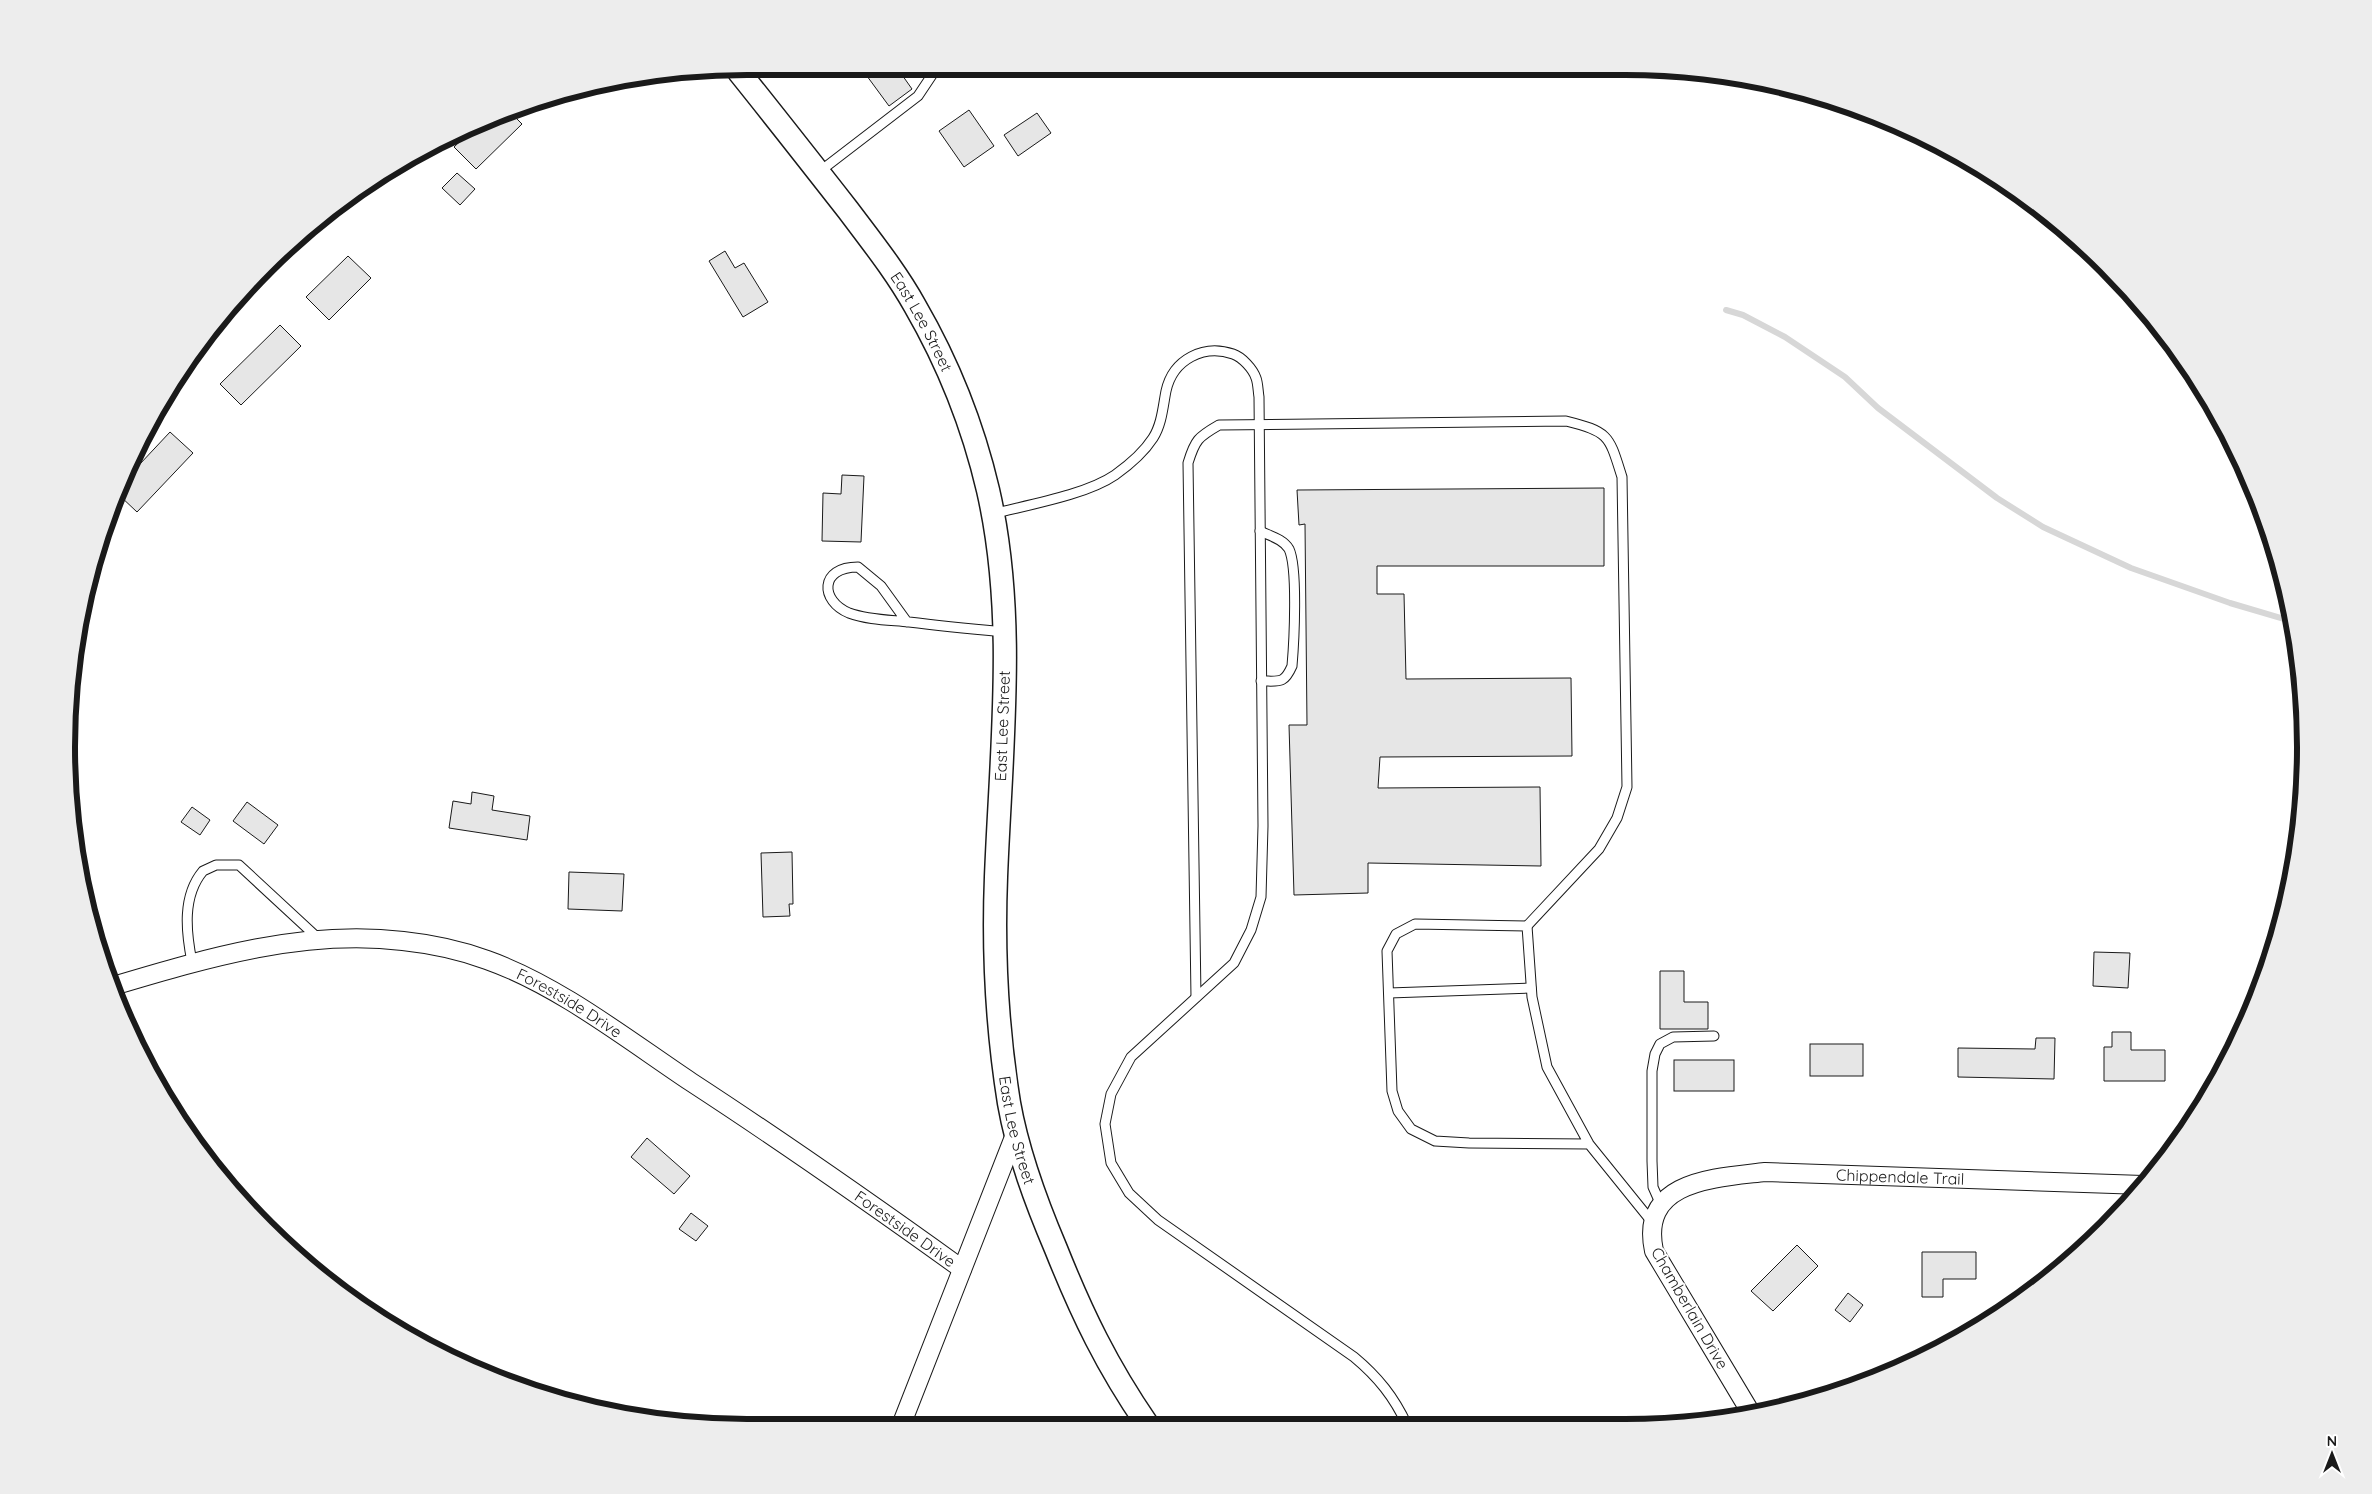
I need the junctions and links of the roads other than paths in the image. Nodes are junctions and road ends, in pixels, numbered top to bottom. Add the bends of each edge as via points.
1 (742, 75) edge
2 (932, 75) edge
3 (819, 172) junction
4 (1259, 424) junction
5 (992, 514) junction
6 (1260, 531) junction
7 (907, 622) junction
8 (1004, 632) junction
9 (1261, 680) junction
10 (1527, 926) junction
11 (322, 941) junction
12 (192, 962) junction
13 (119, 984) edge
14 (1532, 988) junction
15 (1389, 993) junction
16 (1196, 997) junction
17 (1714, 1036) dead end
18 (1016, 1132) junction
19 (1589, 1144) junction
20 (2134, 1186) edge
21 (1663, 1202) junction
22 (1652, 1222) junction
23 (962, 1268) junction
24 (1748, 1407) edge
25 (904, 1419) edge
26 (1144, 1419) edge
27 (1404, 1419) edge

1 - 3 street, East Lee Street
2 - 3 lane via 918,96
3 - 5 street, East Lee Street via 888,264 938,349 967,417
4 - 5 lane via 1256,377 1246,363 1235,354 1217,350 1197,352 1172,374 1154,438 1114,476 1086,489
4 - 6 lane
4 - 10 lane via 1566,421 1595,428 1611,443 1622,477 1627,787 1617,818 1599,849
4 - 16 lane via 1219,425 1199,436 1188,463
5 - 8 street, East Lee Street via 1003,586
6 - 9 lane
6 - 9 lane via 1282,541 1288,549 1293,583 1292,666 1281,681
7 - 7 lane via 849,613 832,600 830,576 837,570 858,567 881,586
7 - 8 lane
8 - 18 street, East Lee Street via 995,956 1007,1086
9 - 16 lane via 1261,897 1251,930 1234,963
10 - 14 lane
10 - 15 lane via 1415,924 1396,934 1387,951
11 - 12 street, Forestside Drive via 257,947
11 - 12 lane via 239,865 216,865 203,871 193,891 186,926
11 - 23 street, Forestside Drive via 359,938 446,948 488,960 554,991 819,1167
12 - 13 street, Forestside Drive
14 - 15 lane
14 - 19 lane via 1547,1067
15 - 19 lane via 1392,1091 1398,1111 1411,1129 1435,1141
16 - 27 lane via 1131,1057 1110,1094 1105,1124 1111,1163 1130,1193 1158,1220 1377,1376
17 - 21 lane via 1673,1037 1660,1044 1655,1054 1652,1071 1653,1187
18 - 23 street
18 - 26 street, East Lee Street via 1032,1194 1084,1318 1119,1383
19 - 22 lane
20 - 21 street, Chippendale Trail via 1765,1172 1711,1179 1685,1187
21 - 22 street, Chamberlain Drive
22 - 24 street, Chamberlain Drive via 1650,1237 1654,1251
23 - 25 street

